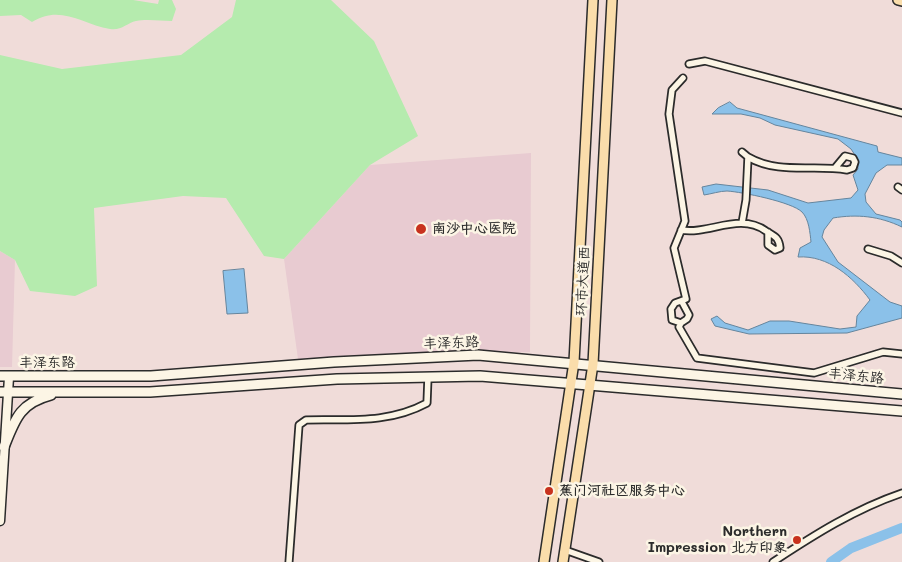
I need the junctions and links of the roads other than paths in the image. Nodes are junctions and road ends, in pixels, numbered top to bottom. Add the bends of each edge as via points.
1 (593, 0) edge
2 (612, 0) edge
3 (898, 0) edge
4 (902, 1) edge
5 (689, 64) dead end
6 (683, 78) dead end
7 (902, 113) edge
8 (742, 152) dead end
9 (748, 157) junction
10 (836, 168) dead end
11 (742, 223) junction
12 (681, 230) junction
13 (768, 232) dead end
14 (868, 249) dead end
15 (902, 263) edge
16 (682, 302) junction
17 (681, 323) junction
18 (902, 354) edge
19 (574, 362) junction
20 (593, 364) junction
21 (5, 376) edge
22 (428, 377) junction
23 (571, 383) junction
24 (590, 384) junction
25 (4, 392) edge
26 (60, 392) junction
27 (902, 394) edge
28 (902, 411) edge
29 (4, 447) junction
30 (902, 493) edge
31 (0, 521) edge
32 (564, 550) junction
33 (289, 562) edge
34 (544, 562) edge
35 (563, 562) edge
36 (599, 562) edge
37 (773, 562) edge

1 - 19 main road, 环市大道西
2 - 20 main road, 环市大道西
3 - 4 main road
5 - 7 street via 705,61
6 - 12 street via 672,90 669,114 685,221
8 - 9 street
9 - 10 street via 786,168
9 - 11 street
11 - 12 street via 726,223 693,232
11 - 13 street
12 - 16 street via 674,248 686,299
14 - 15 street
16 - 17 street via 689,315
16 - 17 street via 675,303 671,315 672,320
17 - 18 street via 679,327 696,358 814,373 883,352
19 - 20 main road, 丰泽东路
19 - 21 main road, 丰泽东路 via 478,355 151,376
19 - 23 main road, 环市大道西
20 - 24 main road, 环市大道西
20 - 27 main road, 丰泽东路
21 - 25 street
22 - 23 main road via 480,376
22 - 26 main road via 337,379 150,392
22 - 33 street via 427,403 410,412 384,419 306,420 299,425
23 - 24 main road
23 - 34 main road, 环市大道西
24 - 28 main road
24 - 32 main road, 环市大道西
25 - 26 main road
25 - 29 street
26 - 29 main road via 28,404 16,418
29 - 31 street
30 - 37 street via 874,502
32 - 35 main road, 环市大道西
32 - 36 street

